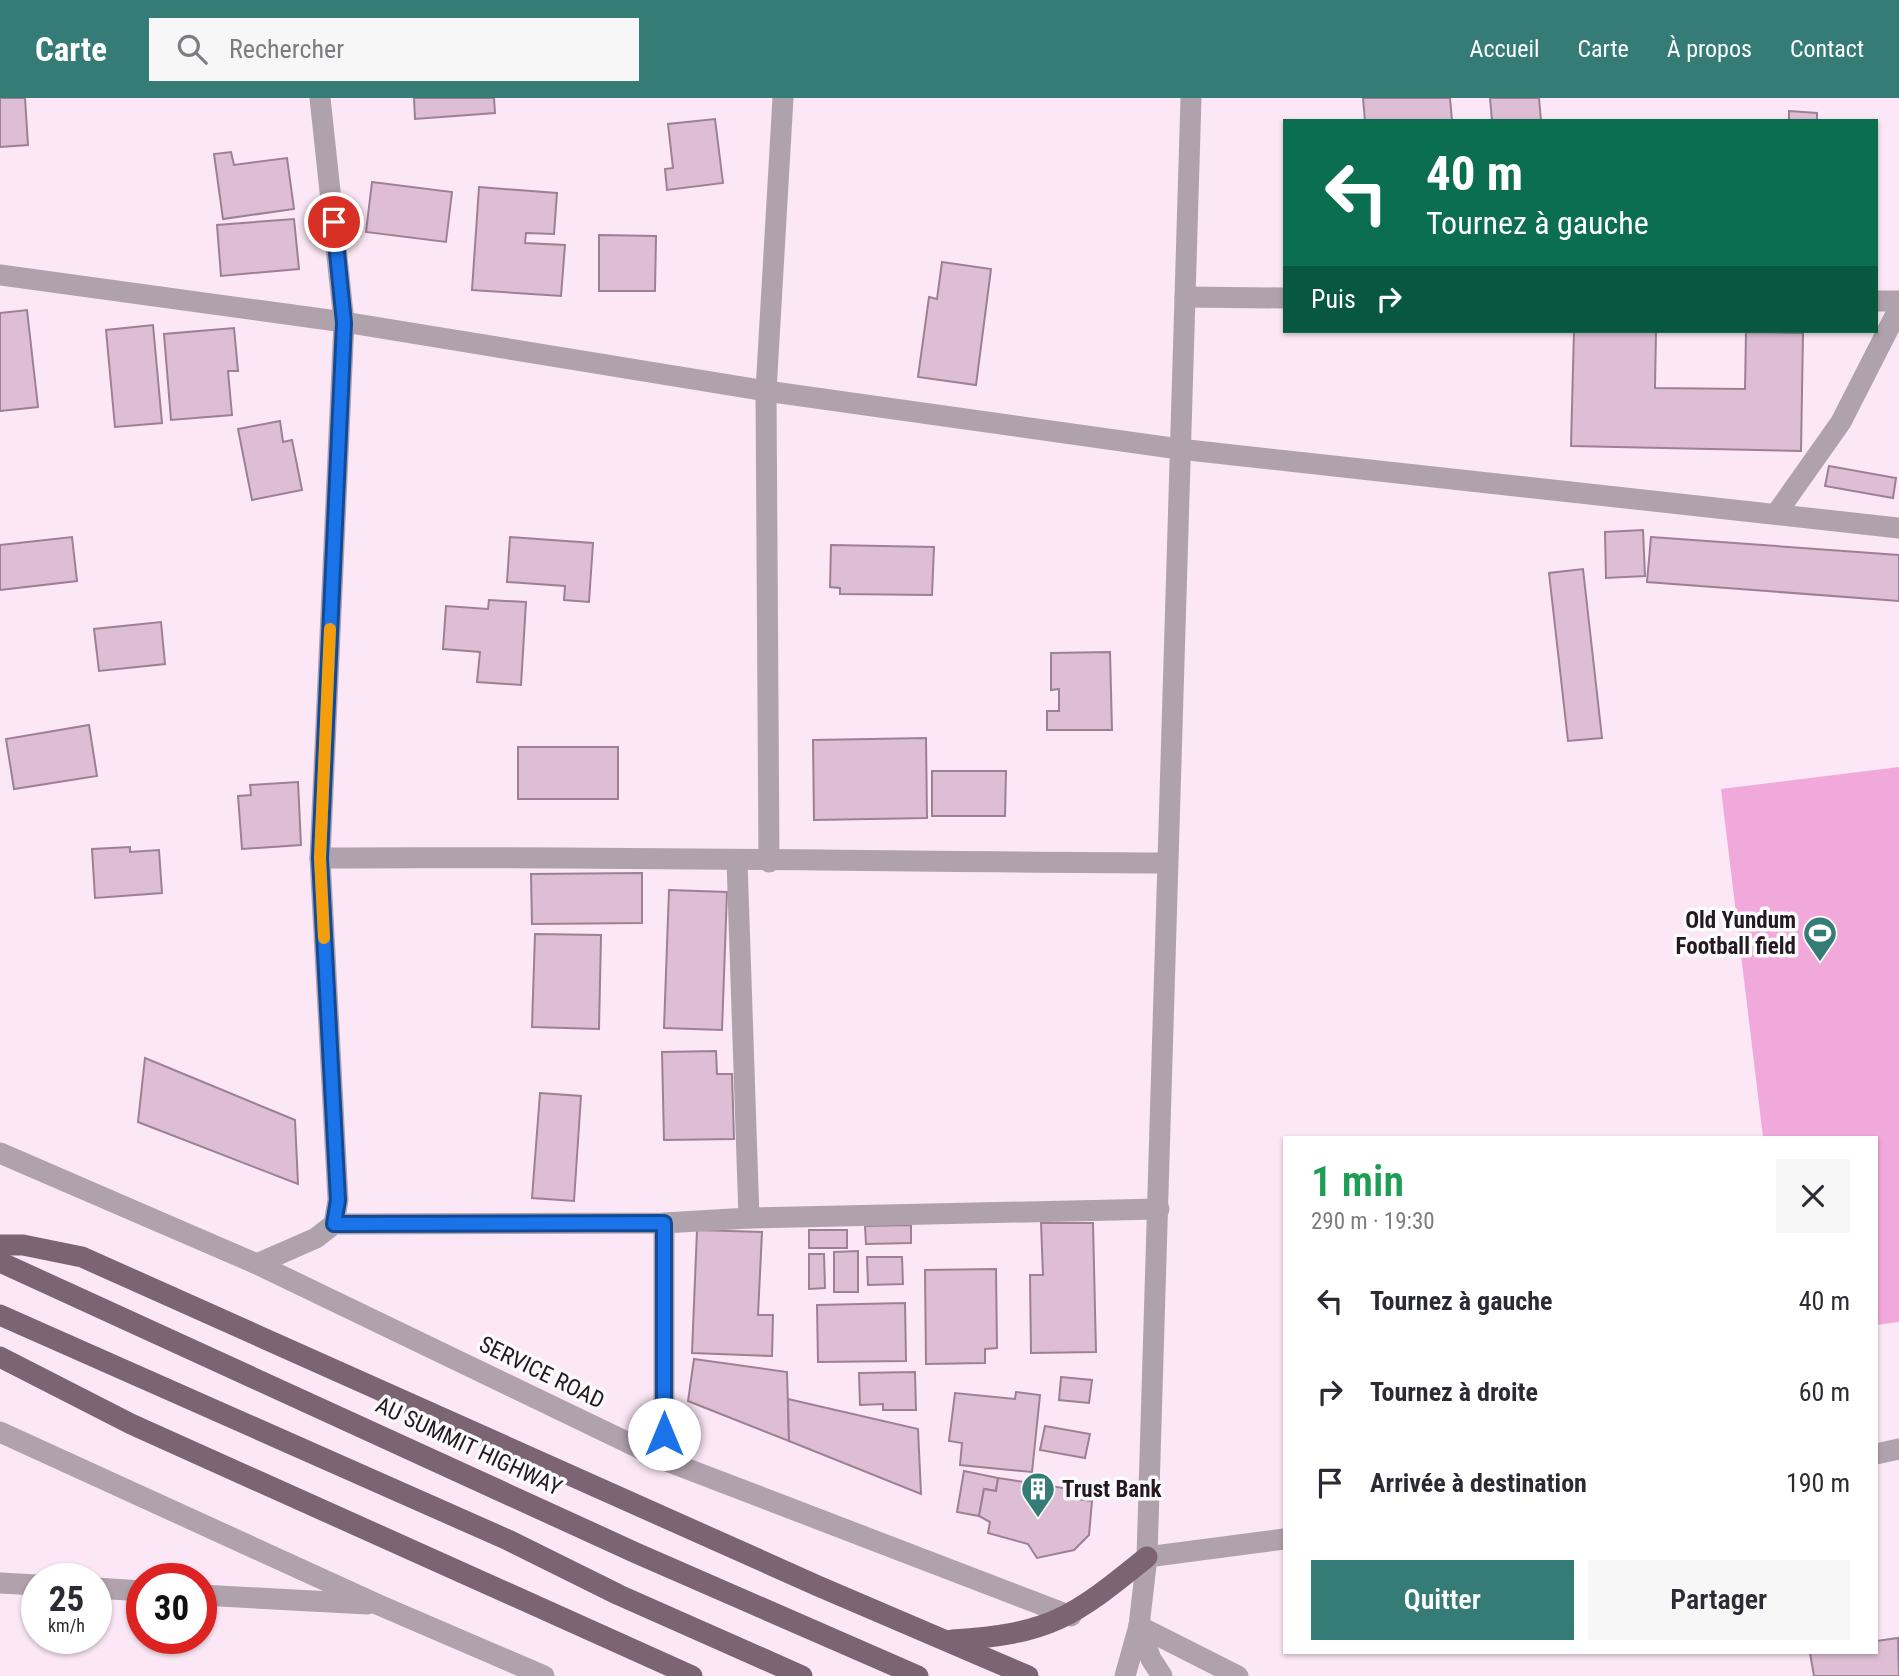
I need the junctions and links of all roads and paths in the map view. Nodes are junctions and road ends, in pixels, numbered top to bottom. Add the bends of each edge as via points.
1 (320, 98) edge
2 (783, 98) edge
3 (1191, 98) edge
4 (0, 275) edge
5 (1185, 298) junction
6 (1283, 298) edge
7 (1878, 301) edge
8 (1899, 301) edge
9 (1899, 308) edge
10 (344, 323) junction
11 (766, 391) junction
12 (1179, 450) junction
13 (1776, 514) junction
14 (1899, 528) edge
15 (320, 858) junction
16 (737, 861) junction
17 (769, 862) junction
18 (1166, 863) junction
19 (0, 1153) edge
20 (1158, 1209) junction
21 (749, 1218) junction
22 (664, 1223) junction
23 (334, 1224) junction
24 (0, 1245) edge
25 (0, 1262) edge
26 (257, 1264) junction
27 (0, 1315) edge
28 (0, 1357) edge
29 (0, 1432) edge
30 (1899, 1449) edge
31 (1878, 1454) edge
32 (664, 1460) junction
33 (1283, 1539) edge
34 (1147, 1557) junction
35 (0, 1583) edge
36 (21, 1584) edge
37 (217, 1596) edge
38 (379, 1605) junction
39 (1071, 1616) junction
40 (1139, 1626) junction
41 (946, 1641) junction
42 (544, 1676) edge
43 (692, 1676) edge
44 (802, 1676) edge
45 (918, 1676) edge
46 (1028, 1676) edge
47 (1125, 1676) edge
48 (1162, 1676) edge
49 (1238, 1676) edge

1 - 10 street
2 - 11 street
3 - 5 street
4 - 10 street
5 - 6 street
5 - 12 street
7 - 8 street
9 - 13 street via 1841,422
10 - 11 street
10 - 15 street
11 - 12 street
11 - 17 street
12 - 13 street
12 - 18 street
13 - 14 street
15 - 16 street
15 - 23 street via 338,1200
16 - 17 street
16 - 21 street
17 - 18 street
18 - 20 street
19 - 26 street, SERVICE ROAD
20 - 21 street
20 - 34 street
21 - 22 street
22 - 23 street
22 - 32 street
23 - 26 street via 316,1238
24 - 41 main road via 82,1257
25 - 45 main road, AU SUMMIT HIGHWAY via 636,1553
26 - 32 street, SERVICE ROAD
27 - 44 main road
28 - 43 main road via 131,1424
29 - 38 street
30 - 31 street
32 - 39 street, SERVICE ROAD
33 - 34 street
34 - 39 main road
34 - 40 street
35 - 36 street
37 - 38 street
38 - 42 street
39 - 41 main road via 999,1637
40 - 47 street
40 - 48 street
40 - 49 street
41 - 46 main road

